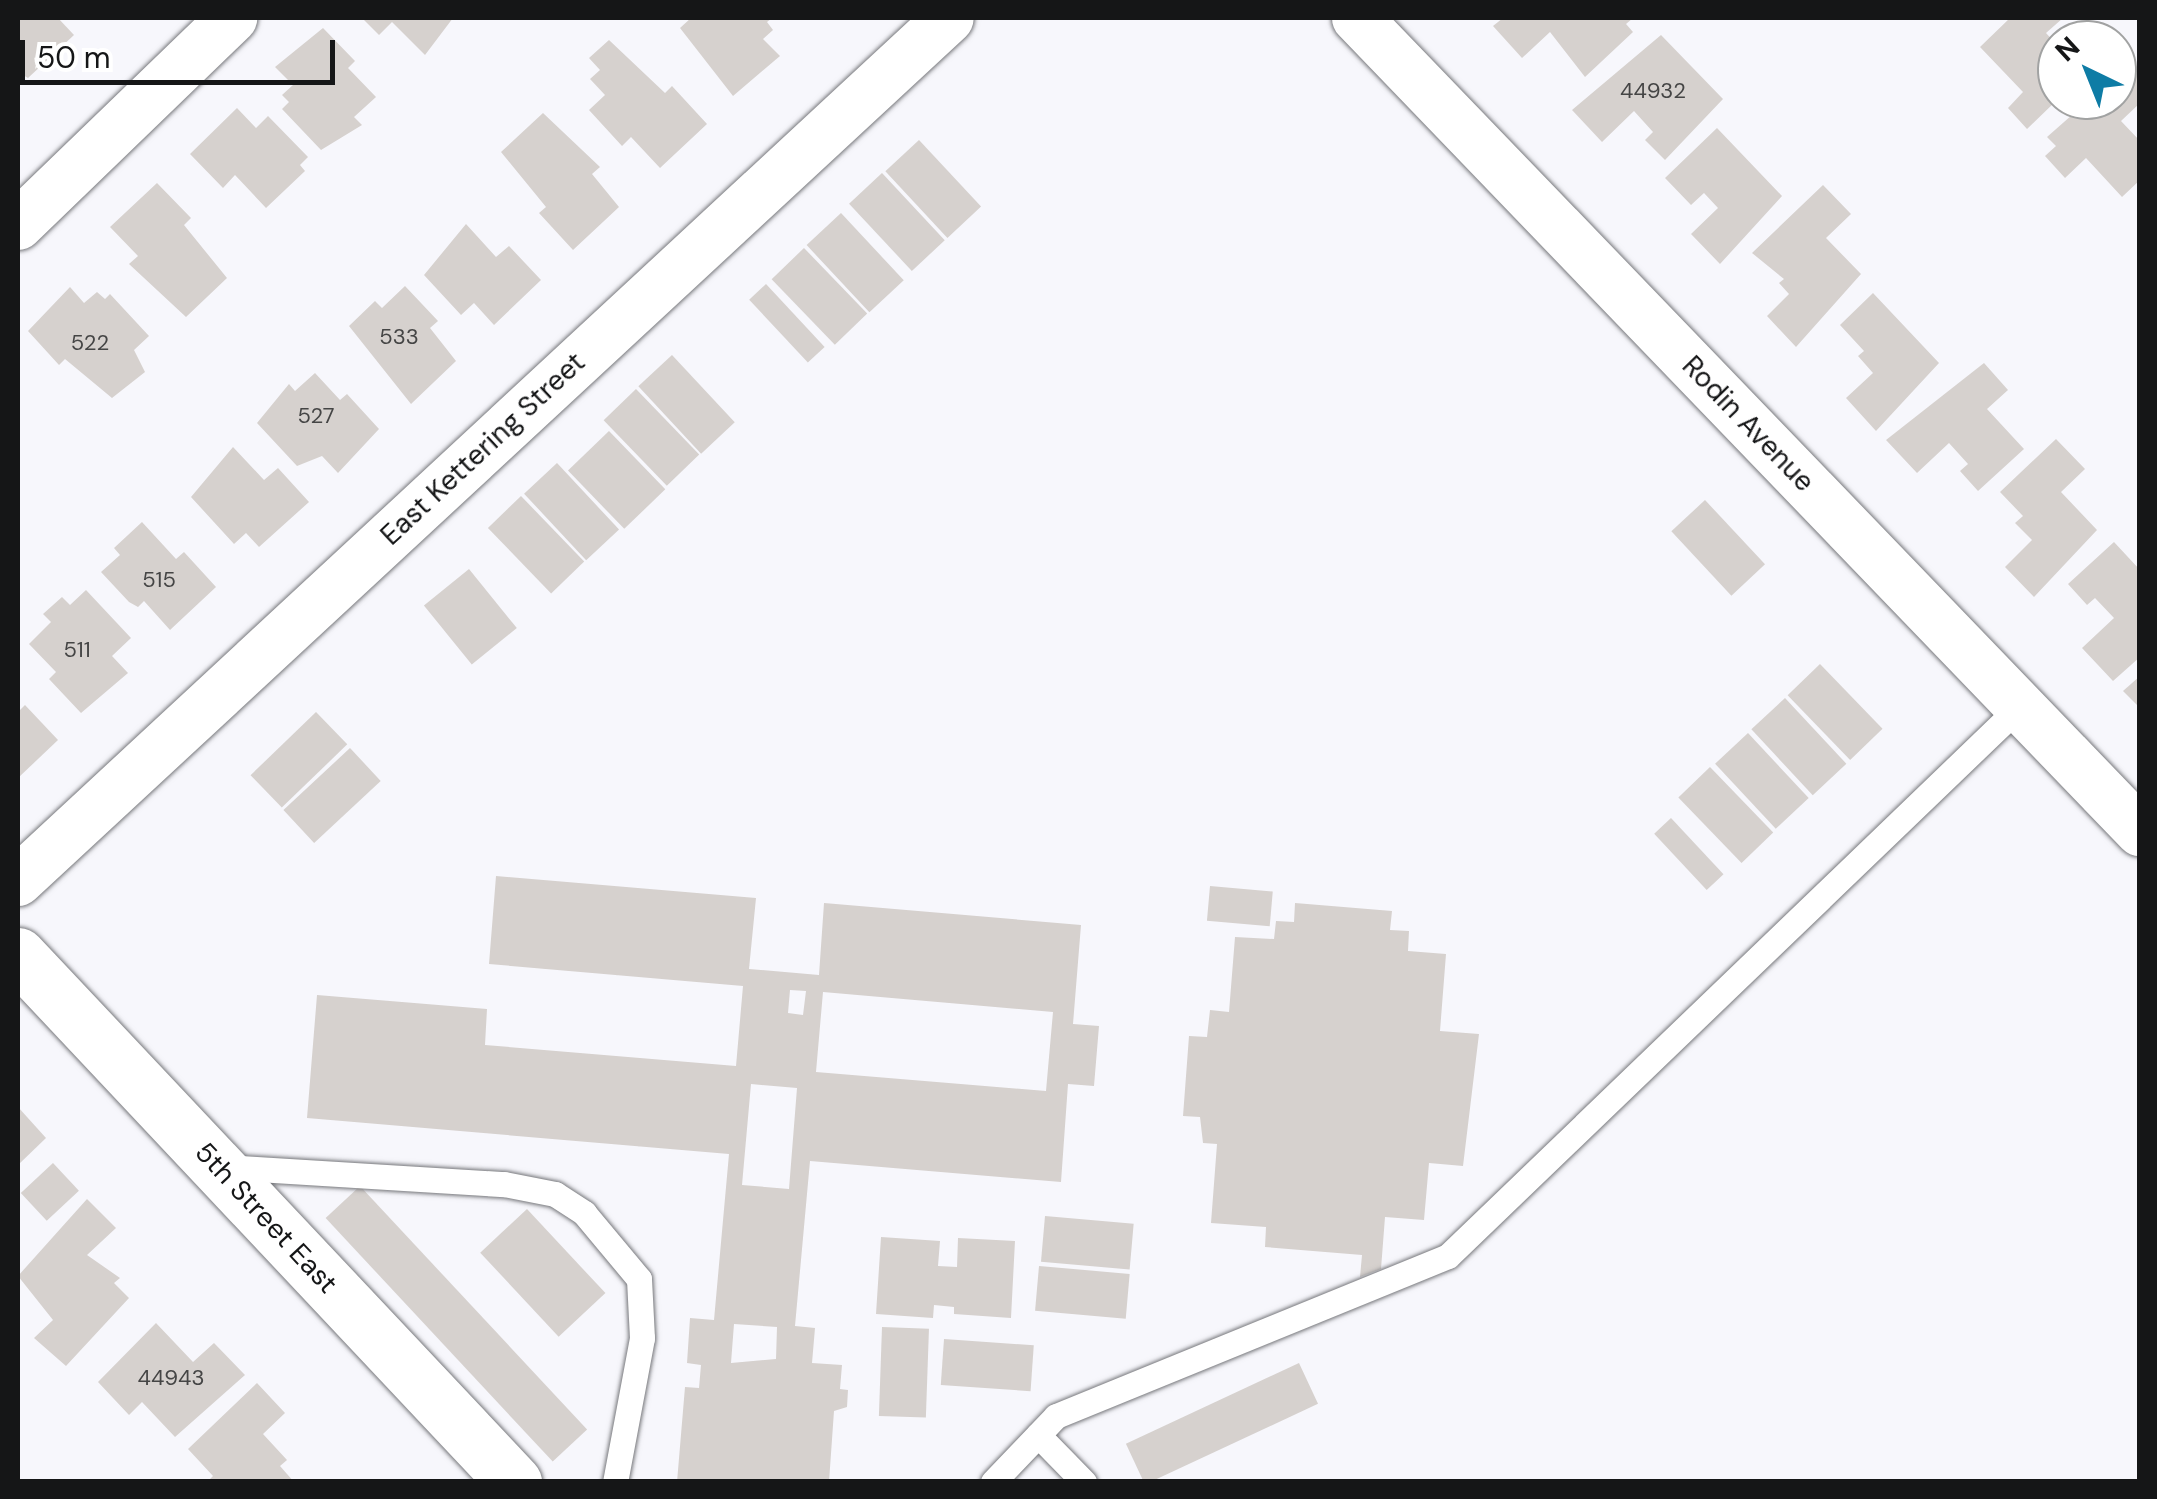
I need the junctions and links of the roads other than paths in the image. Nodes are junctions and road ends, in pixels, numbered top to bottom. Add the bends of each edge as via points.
1 (232, 18) edge
2 (949, 18) edge
3 (1357, 18) edge
4 (18, 225) edge
5 (2019, 706) junction
6 (2140, 831) edge
7 (18, 881) edge
8 (18, 955) edge
9 (218, 1167) junction
10 (1038, 1435) junction
11 (514, 1482) edge
12 (615, 1482) edge
13 (994, 1482) edge
14 (1084, 1482) edge

1 - 4 street
2 - 7 street, East Kettering Street
3 - 5 street, Rodin Avenue
5 - 6 street, Rodin Avenue
5 - 10 lane via 1448,1256 1056,1416
8 - 9 street, 5th Street East
9 - 11 street, 5th Street East
9 - 12 lane via 504,1184 555,1194 584,1213 638,1280 642,1338
10 - 13 lane
10 - 14 lane

